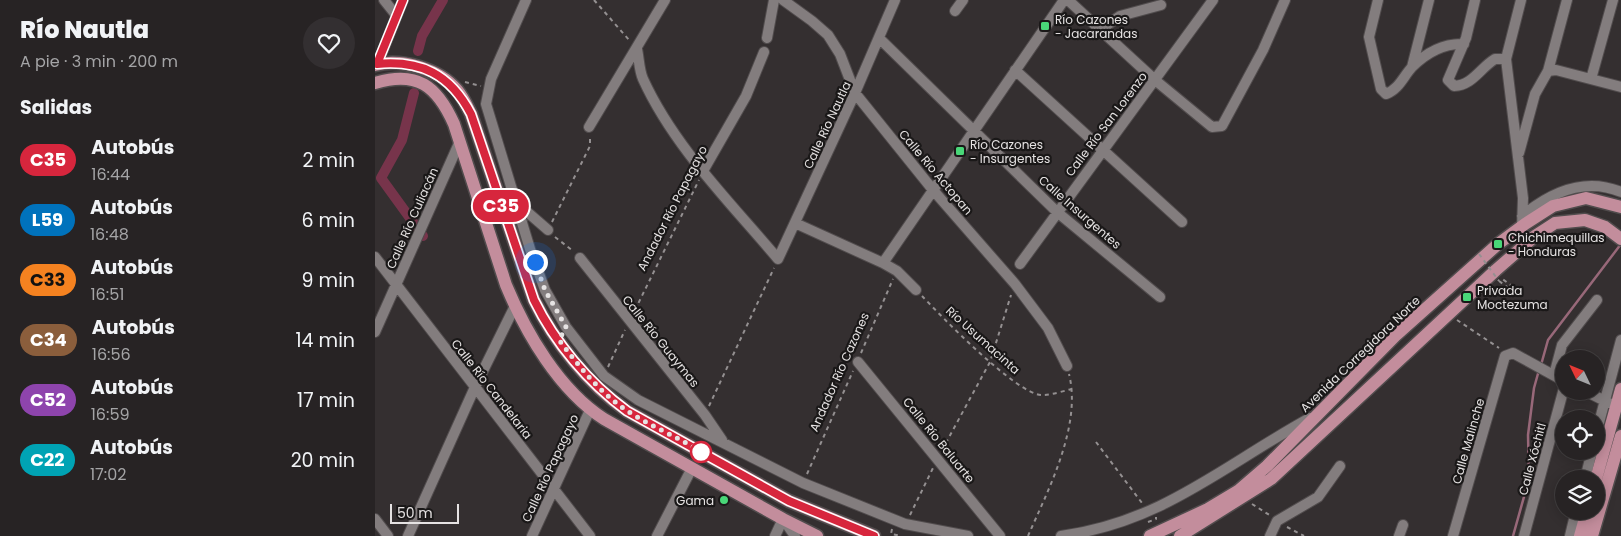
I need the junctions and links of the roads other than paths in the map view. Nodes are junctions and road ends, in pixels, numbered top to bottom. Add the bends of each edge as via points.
1 (384, 0) edge
2 (403, 0) edge
3 (526, 0) edge
4 (665, 0) edge
5 (774, 0) edge
6 (783, 0) edge
7 (895, 0) edge
8 (963, 0) edge
9 (1064, 0) edge
10 (1068, 0) edge
11 (1213, 0) edge
12 (1285, 0) edge
13 (1378, 0) edge
14 (1429, 0) edge
15 (1475, 0) edge
16 (1521, 0) edge
17 (1567, 0) edge
18 (1613, 0) edge
19 (1161, 5) dead end
20 (955, 11) dead end
21 (396, 15) junction
22 (1100, 30) junction
23 (767, 38) dead end
24 (879, 38) junction
25 (1463, 44) junction
26 (637, 49) junction
27 (764, 52) dead end
28 (1506, 59) junction
29 (376, 65) edge
30 (1412, 67) junction
31 (1015, 70) junction
32 (1548, 71) junction
33 (1591, 79) junction
34 (1155, 80) junction
35 (375, 84) edge
36 (1621, 87) edge
37 (855, 93) junction
38 (589, 127) road end
39 (974, 131) junction
40 (460, 141) junction
41 (1103, 148) junction
42 (1518, 158) junction
43 (703, 171) junction
44 (933, 190) junction
45 (1621, 192) edge
46 (518, 204) junction
47 (1621, 207) edge
48 (1057, 212) junction
49 (1522, 221) junction
50 (1182, 222) dead end
51 (795, 223) junction
52 (547, 230) road end
53 (1621, 239) edge
54 (375, 257) edge
55 (580, 258) road end
56 (1477, 259) junction
57 (883, 262) junction
58 (1020, 264) dead end
59 (1496, 279) junction
60 (396, 285) junction
61 (528, 287) junction
62 (545, 290) junction
63 (917, 290) road end
64 (1160, 297) dead end
65 (1597, 300) dead end
66 (515, 306) junction
67 (566, 327) junction
68 (375, 332) edge
69 (559, 340) junction
70 (1621, 340) edge
71 (858, 362) road end
72 (1067, 366) road end
73 (1552, 374) junction
74 (1555, 376) edge
75 (475, 388) junction
76 (1621, 389) edge
77 (1561, 400) edge
78 (1604, 400) edge
79 (1611, 403) junction
80 (590, 410) junction
81 (1318, 414) junction
82 (1605, 415) edge
83 (1621, 436) edge
84 (722, 441) junction
85 (1339, 466) dead end
86 (692, 468) junction
87 (1598, 470) edge
88 (554, 488) junction
89 (375, 519) edge
90 (783, 520) junction
91 (1574, 520) edge
92 (1584, 520) edge
93 (1403, 525) dead end
94 (388, 536) edge
95 (408, 536) edge
96 (532, 536) edge
97 (590, 536) edge
98 (657, 536) edge
99 (775, 536) edge
100 (795, 536) edge
101 (817, 536) edge
102 (874, 536) edge
103 (968, 536) edge
104 (1000, 536) edge
105 (1061, 536) edge
106 (1150, 536) edge
107 (1180, 536) edge
108 (1270, 536) edge
109 (1399, 536) edge
110 (1453, 536) edge
111 (1524, 536) edge
112 (1570, 536) edge
113 (1580, 536) edge
114 (1592, 536) edge

1 - 21 street
2 - 21 street
3 - 46 street via 488,88 486,104
4 - 26 street
5 - 23 street
6 - 37 street, Calle Río Actopan via 828,36 840,54
7 - 24 street, Calle Río Nautla
8 - 20 street
9 - 31 street
10 - 22 street
11 - 34 street, Calle Río San Lorenzo
12 - 34 street via 1263,50 1222,126 1213,127
13 - 30 street via 1369,37 1381,89 1386,94 1394,91
14 - 30 street
15 - 25 street
16 - 28 street
17 - 32 street
18 - 33 street
19 - 22 street via 1119,16
21 - 29 street
22 - 34 street
24 - 37 street, Calle Río Nautla
24 - 39 street, Calle Insurgentes
25 - 28 street via 1448,80 1454,86 1470,82 1495,59
25 - 30 street via 1441,45
26 - 38 street
26 - 43 street via 642,77 651,94
27 - 43 street, Andador Río Papagayo via 746,96
28 - 42 street
29 - 61 main road via 396,62 422,68 443,78 463,97
31 - 39 street
31 - 41 street
32 - 33 street
32 - 42 street via 1535,94
33 - 36 street
34 - 41 street, Calle Río San Lorenzo
35 - 40 main road via 396,77 430,88 447,109
37 - 44 street, Calle Río Actopan
37 - 51 street, Calle Río Nautla
39 - 44 street
39 - 48 street, Calle Insurgentes
40 - 60 street, Calle Río Culiacán
40 - 66 main road via 505,285
41 - 48 street, Calle Río San Lorenzo
41 - 50 street
42 - 49 street
43 - 51 street, Calle Río Nautla via 778,259
44 - 57 street
44 - 72 street, Calle Río Actopan via 1015,284 1048,328
45 - 49 street via 1590,185 1565,190 1538,202
46 - 52 street
46 - 62 street
47 - 49 main road, Avenida Corregidora Norte via 1586,198 1553,206
48 - 58 street, Calle Río San Lorenzo
48 - 64 street, Calle Insurgentes
49 - 56 main road, Avenida Corregidora Norte
51 - 57 street
53 - 59 main road via 1605,226 1585,220 1555,223 1535,236
54 - 60 street, Calle Río Candelaria
55 - 84 street, Calle Río Guaymas via 705,414
56 - 59 main road
56 - 81 main road, Avenida Corregidora Norte
57 - 63 street
59 - 107 main road via 1448,315 1271,479
60 - 68 street, Calle Río Culiacán
60 - 75 street, Calle Río Candelaria
61 - 62 street
61 - 69 main road
62 - 67 street
65 - 73 street via 1562,345
66 - 75 street
66 - 80 main road via 545,357
67 - 69 street
67 - 84 street via 604,376 637,400
69 - 102 main road via 583,372 627,411 789,501
70 - 79 street
71 - 104 street, Calle Río Baluarte
73 - 74 street
73 - 110 street, Calle Malinche via 1513,353 1505,356
75 - 88 street, Calle Río Candelaria
75 - 95 street
76 - 79 main road
77 - 111 street, Calle Xóchitl
78 - 79 street
79 - 82 street
79 - 87 main road
80 - 86 main road
80 - 88 street, Calle Río Papagayo
81 - 105 street via 1274,438 1209,481 1149,512 1108,527
81 - 106 main road, Avenida Corregidora Norte via 1267,466 1237,491 1208,509
83 - 114 main road
84 - 103 street via 803,483 905,524
85 - 108 street via 1318,497 1277,521
86 - 90 main road
86 - 98 street
88 - 96 street, Calle Río Papagayo
88 - 97 street, Calle Río Candelaria
89 - 94 street
90 - 99 street
90 - 100 street
90 - 101 main road
91 - 112 street
92 - 113 main road
93 - 109 street

